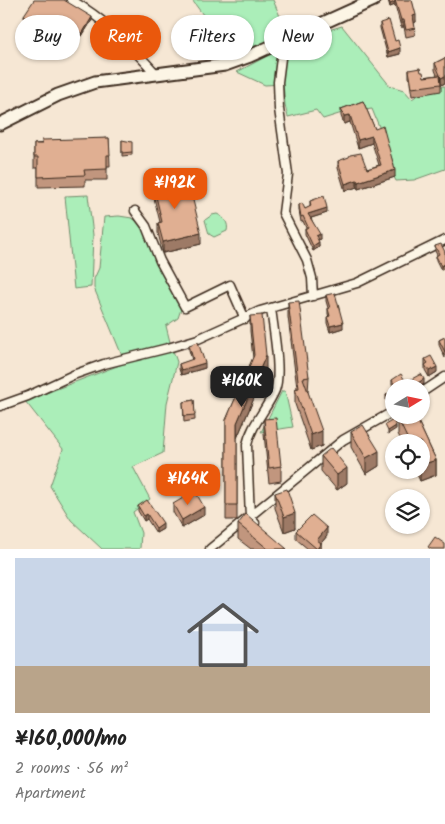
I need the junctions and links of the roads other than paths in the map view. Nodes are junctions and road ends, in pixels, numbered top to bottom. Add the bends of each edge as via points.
1 (71, 0) edge
2 (374, 0) edge
3 (332, 19) edge
4 (264, 50) edge
5 (281, 60) edge
6 (157, 75) junction
7 (0, 124) edge
8 (134, 211) dead end
9 (445, 240) edge
10 (313, 296) junction
11 (271, 308) junction
12 (245, 319) junction
13 (445, 377) edge
14 (430, 387) edge
15 (0, 406) edge
16 (385, 416) edge
17 (250, 518) junction
18 (262, 530) edge
19 (210, 549) edge

1 - 6 street via 99,18
2 - 3 street
4 - 6 street via 225,65
5 - 10 street via 279,109 288,174 283,213 307,260
6 - 7 street via 96,82 58,95
8 - 12 street via 146,226 160,261 186,307 230,285
9 - 10 street via 357,282
10 - 11 street
11 - 12 street
11 - 17 street via 278,376 276,389 247,445
12 - 15 street via 190,342 73,375
13 - 14 street
16 - 17 street via 344,440
17 - 18 street
17 - 19 street

